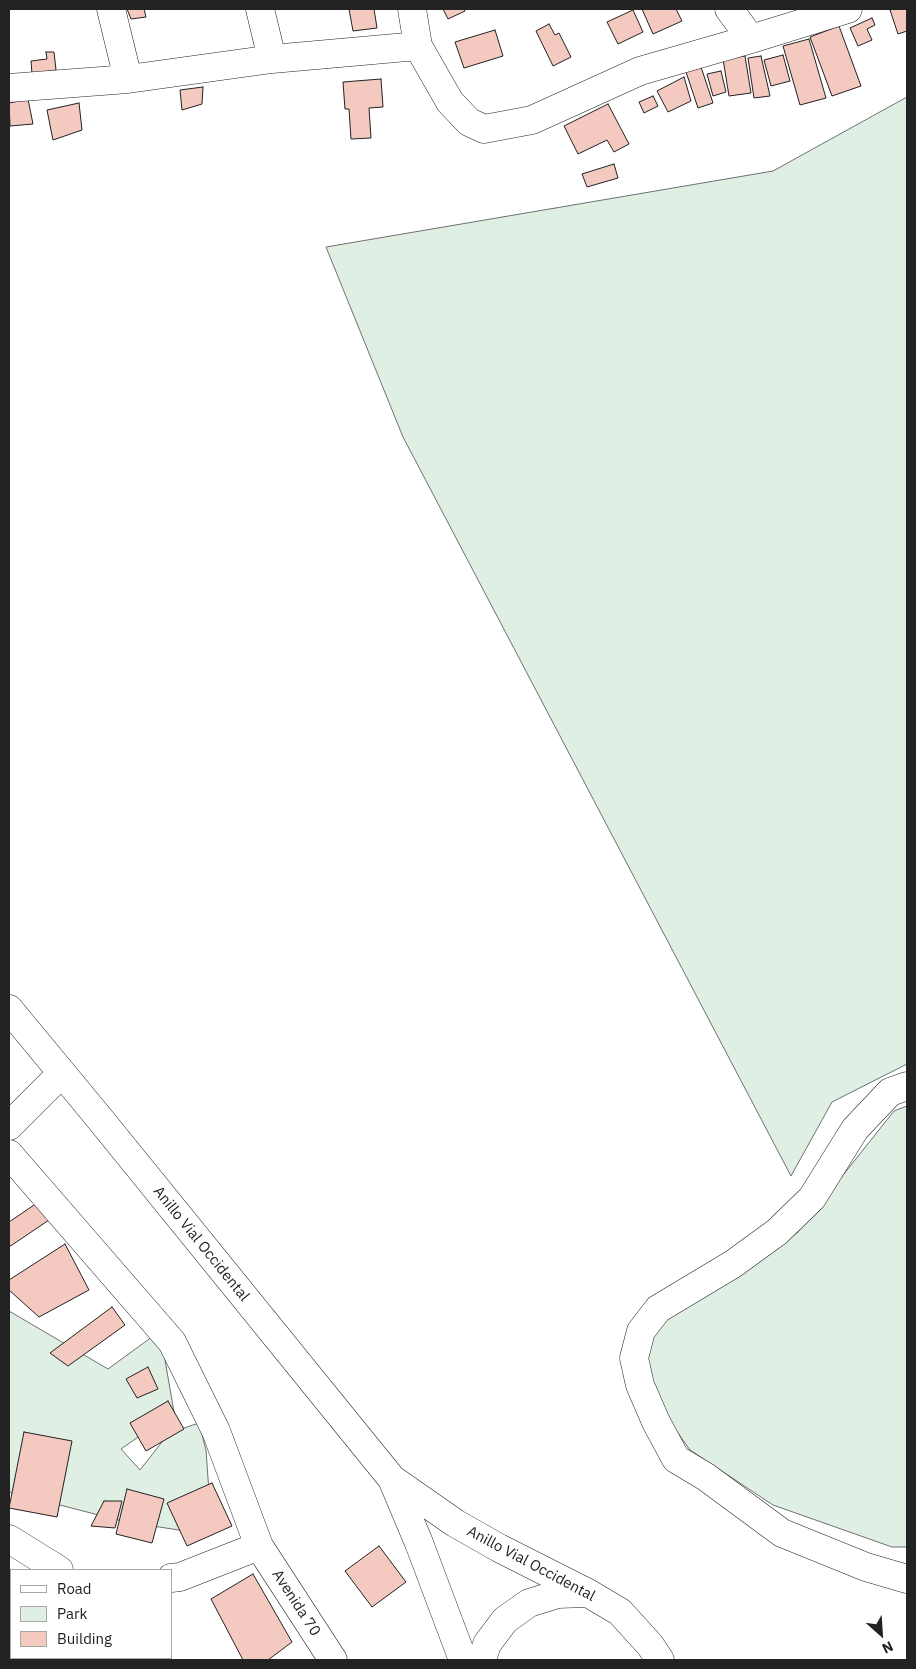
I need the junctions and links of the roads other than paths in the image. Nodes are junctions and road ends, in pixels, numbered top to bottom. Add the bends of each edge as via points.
1 (111, 9) edge
2 (260, 9) edge
3 (412, 9) edge
4 (729, 9) edge
5 (848, 9) edge
6 (751, 39) junction
7 (418, 46) junction
8 (272, 60) junction
9 (128, 79) junction
10 (9, 88) edge
11 (9, 1009) edge
12 (62, 1073) junction
13 (907, 1086) edge
14 (10, 1123) edge
15 (9, 1154) edge
16 (392, 1479) junction
17 (9, 1539) edge
18 (259, 1546) junction
19 (57, 1569) edge
20 (172, 1578) edge
21 (907, 1579) edge
22 (588, 1593) junction
23 (333, 1660) edge
24 (463, 1660) edge
25 (482, 1660) edge
26 (660, 1660) edge

1 - 9 main road
2 - 8 main road
3 - 7 main road
4 - 6 main road
5 - 6 main road
6 - 7 main road via 640,71 532,120 484,129 469,122 450,102
7 - 8 main road
8 - 9 main road
9 - 10 main road
11 - 12 main road, Anillo Vial Occidental
12 - 14 main road
12 - 16 main road, Anillo Vial Occidental
13 - 21 main road via 890,1092 855,1129 812,1198 777,1232 733,1264 658,1309 640,1332 634,1358 640,1385 676,1459 782,1533 866,1567
15 - 18 main road, Avenida 70 via 172,1342 216,1432
16 - 22 main road, Anillo Vial Occidental via 455,1523
16 - 24 main road, Anillo Vial Occidental
17 - 19 main road
18 - 20 main road via 180,1578
18 - 23 main road, Avenida 70
22 - 25 main road via 558,1594 529,1603 505,1620 487,1644
22 - 26 main road, Anillo Vial Occidental via 620,1612

